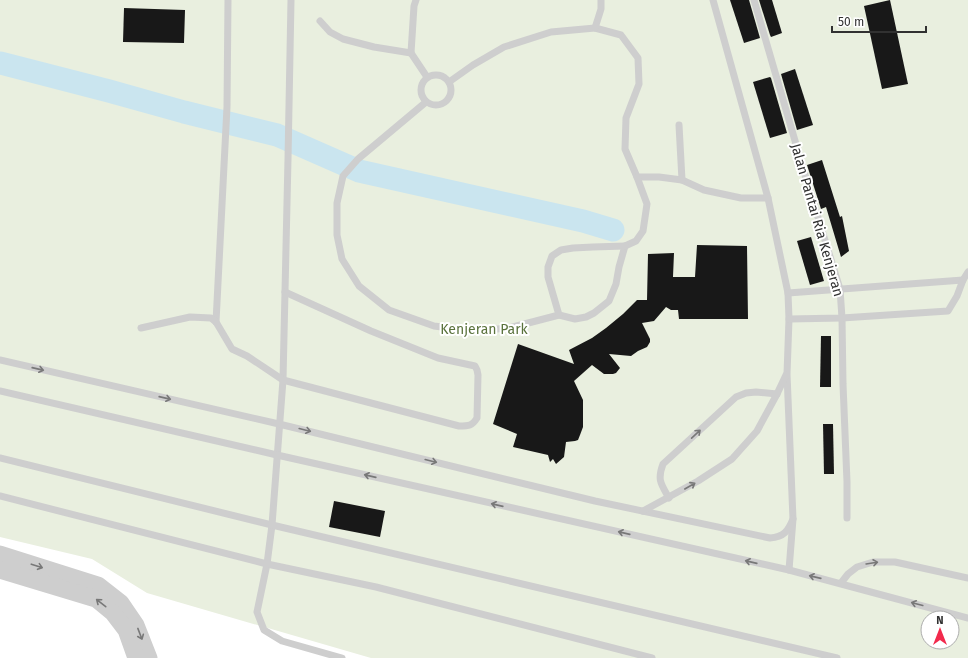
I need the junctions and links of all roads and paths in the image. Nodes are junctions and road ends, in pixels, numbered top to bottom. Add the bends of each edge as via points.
1 (228, 0) edge
2 (291, 0) edge
3 (416, 0) edge
4 (601, 0) edge
5 (713, 0) edge
6 (754, 0) edge
7 (320, 21) dead end
8 (595, 28) junction
9 (411, 53) junction
10 (427, 78) junction
11 (449, 82) junction
12 (426, 102) junction
13 (679, 125) dead end
14 (638, 177) junction
15 (682, 180) junction
16 (768, 198) junction
17 (625, 246) junction
18 (968, 272) edge
19 (963, 280) junction
20 (840, 289) junction
21 (285, 292) junction
22 (788, 293) junction
23 (559, 315) junction
24 (842, 318) junction
25 (789, 319) junction
26 (216, 322) junction
27 (141, 328) dead end
28 (0, 355) edge
29 (0, 360) edge
30 (12, 363) junction
31 (787, 374) junction
32 (282, 380) junction
33 (0, 391) edge
34 (777, 394) junction
35 (279, 424) junction
36 (277, 455) junction
37 (0, 458) edge
38 (0, 496) edge
39 (669, 498) junction
40 (643, 511) junction
41 (846, 518) dead end
42 (793, 519) junction
43 (272, 525) junction
44 (0, 554) edge
45 (267, 564) junction
46 (0, 570) edge
47 (789, 570) junction
48 (968, 578) edge
49 (841, 583) junction
50 (968, 618) edge
51 (136, 658) edge
52 (149, 658) edge
53 (342, 658) edge
54 (652, 658) edge
55 (836, 658) edge

1 - 26 lane via 227,107
2 - 21 lane
3 - 9 lane
4 - 8 lane
5 - 16 lane
6 - 20 lane, Jalan Pantai Ria Kenjeran
7 - 9 lane via 330,32 343,39
8 - 11 lane via 551,32 504,47
8 - 14 lane via 621,35 638,58 639,84 626,118 625,149
9 - 10 lane
10 - 11 lane via 443,76
10 - 12 lane via 422,85 421,94
11 - 12 lane via 450,95 446,101 440,105
12 - 23 lane via 358,159 343,176 337,204 337,235 342,259 359,286 389,310 434,326 473,331 509,328
13 - 15 lane
14 - 15 lane
14 - 17 lane via 647,204 643,231 636,241
15 - 16 lane via 704,190 730,196
16 - 22 lane
17 - 23 lane via 609,301 586,317 575,319
17 - 23 lane via 573,248 561,250 552,256 548,277
18 - 19 lane
19 - 20 lane
19 - 24 lane via 948,311
20 - 22 lane
20 - 24 lane, Jalan Pantai Ria Kenjeran
21 - 32 lane
21 - 32 lane via 438,358 475,366 478,375 477,418 473,424 459,426
22 - 25 lane
24 - 25 lane
24 - 41 lane, Jalan Pantai Ria Kenjeran
25 - 31 lane
26 - 27 lane via 210,318 190,317
26 - 32 lane via 232,349
28 - 30 lane
29 - 30 lane
30 -> 35 lane
31 - 34 lane
31 - 42 lane
32 - 35 lane
33 - 36 lane
39 -> 34 lane via 732,459 757,431
39 -> 34 lane via 660,482 663,464 736,397 756,392
35 - 36 lane
35 -> 40 lane
36 - 43 lane
47 -> 36 lane
37 - 43 lane
38 - 45 lane
39 - 40 lane
40 - 42 lane via 770,538 788,530
42 - 47 lane
43 - 45 lane
43 - 55 lane
44 -> 52 street via 98,585 121,603 136,624
45 - 53 lane via 257,612 264,630 282,641
45 - 54 lane via 376,587
51 -> 46 street via 126,630 113,613 96,599
49 -> 47 lane
49 -> 48 lane via 857,567 873,562 895,562
50 -> 49 lane

